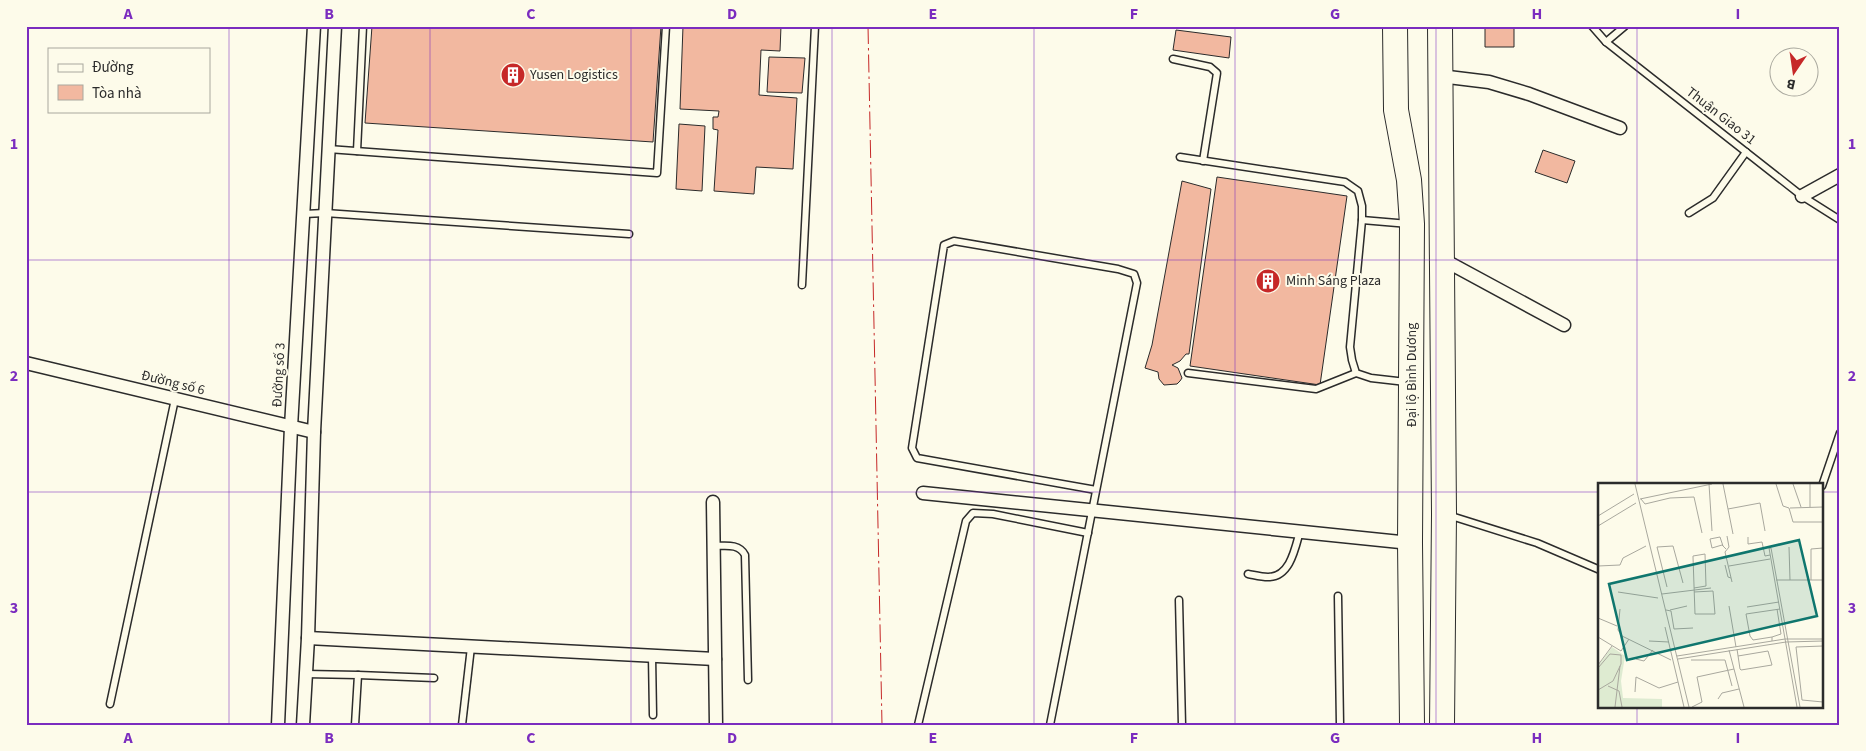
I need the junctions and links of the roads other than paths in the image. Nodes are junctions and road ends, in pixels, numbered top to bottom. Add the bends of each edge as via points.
1 (314, 26) edge
2 (335, 26) edge
3 (363, 26) edge
4 (666, 26) edge
5 (815, 26) edge
6 (1395, 26) edge
7 (1440, 26) edge
8 (1592, 26) edge
9 (1624, 26) edge
10 (1606, 42) junction
11 (1173, 59) dead end
12 (1440, 76) junction
13 (1620, 128) dead end
14 (328, 149) junction
15 (356, 151) junction
16 (1746, 152) junction
17 (1180, 157) dead end
18 (1203, 161) junction
19 (1840, 175) edge
20 (1802, 196) junction
21 (325, 213) junction
22 (1689, 213) dead end
23 (304, 214) junction
24 (1362, 220) junction
25 (1840, 220) edge
26 (1412, 224) junction
27 (630, 234) dead end
28 (1442, 259) junction
29 (802, 285) dead end
30 (1564, 325) dead end
31 (26, 363) edge
32 (1188, 373) dead end
33 (1356, 373) junction
34 (1412, 383) junction
35 (175, 399) junction
36 (291, 427) junction
37 (314, 432) junction
38 (1840, 433) edge
39 (1823, 483) edge
40 (1096, 490) junction
41 (923, 493) dead end
42 (713, 502) dead end
43 (1092, 510) junction
44 (1444, 514) junction
45 (1300, 532) junction
46 (1088, 533) junction
47 (1410, 543) junction
48 (714, 546) junction
49 (1598, 569) edge
50 (1248, 574) dead end
51 (1338, 596) dead end
52 (1179, 600) dead end
53 (308, 638) junction
54 (472, 647) junction
55 (652, 656) junction
56 (715, 659) junction
57 (305, 674) junction
58 (358, 675) junction
59 (434, 678) dead end
60 (748, 680) dead end
61 (110, 704) dead end
62 (653, 715) dead end
63 (278, 725) edge
64 (303, 725) edge
65 (355, 725) edge
66 (462, 725) edge
67 (716, 725) edge
68 (918, 725) edge
69 (1050, 725) edge
70 (1182, 725) edge
71 (1340, 725) edge
72 (1412, 725) edge
73 (1442, 725) edge

1 - 23 street, Đường số 3
2 - 14 street
3 - 15 lane
4 - 15 lane via 657,173
5 - 29 lane
6 - 26 highway, Đại lộ Bình Dương via 1396,110
7 - 12 highway
8 - 10 lane, Thuận Giao 31
9 - 10 lane
10 - 16 lane, Thuận Giao 31
11 - 18 lane via 1210,67 1217,73
12 - 13 street via 1489,82
12 - 28 highway
14 - 15 lane
14 - 21 street
16 - 20 lane, Thuận Giao 31
16 - 22 lane via 1712,198
17 - 18 lane
18 - 24 lane via 1345,182 1358,192
19 - 20 street
20 - 25 lane, Thuận Giao 31
21 - 23 lane
21 - 27 lane
21 - 37 street
23 - 36 street, Đường số 3
24 - 26 lane
24 - 33 lane via 1350,347
26 - 34 highway, Đại lộ Bình Dương
28 - 30 street
28 - 44 highway
31 - 35 street, Đường số 6
32 - 33 lane via 1316,389
33 - 34 lane
34 - 47 highway, Đại lộ Bình Dương
35 - 36 street, Đường số 6
35 - 61 lane
36 - 37 street, Đường số 6
36 - 63 street, Đường số 3
37 - 53 street
38 - 39 lane
40 - 40 lane via 1137,283 1134,274 954,241 944,245 912,448 917,458
40 - 43 lane
41 - 43 street
42 - 48 street
43 - 45 street
43 - 46 lane
44 - 49 lane via 1537,543
44 - 73 highway
45 - 47 street
45 - 50 lane via 1290,563 1280,574 1269,577
46 - 68 lane via 973,512 966,521
46 - 69 lane
47 - 72 highway, Đại lộ Bình Dương
48 - 56 street
48 - 60 lane via 738,547 745,556
51 - 71 lane
52 - 70 lane
53 - 54 street
53 - 57 street
54 - 55 street
54 - 66 lane
55 - 56 street
55 - 62 lane
56 - 67 street
57 - 58 lane
57 - 64 street
58 - 59 lane
58 - 65 lane

